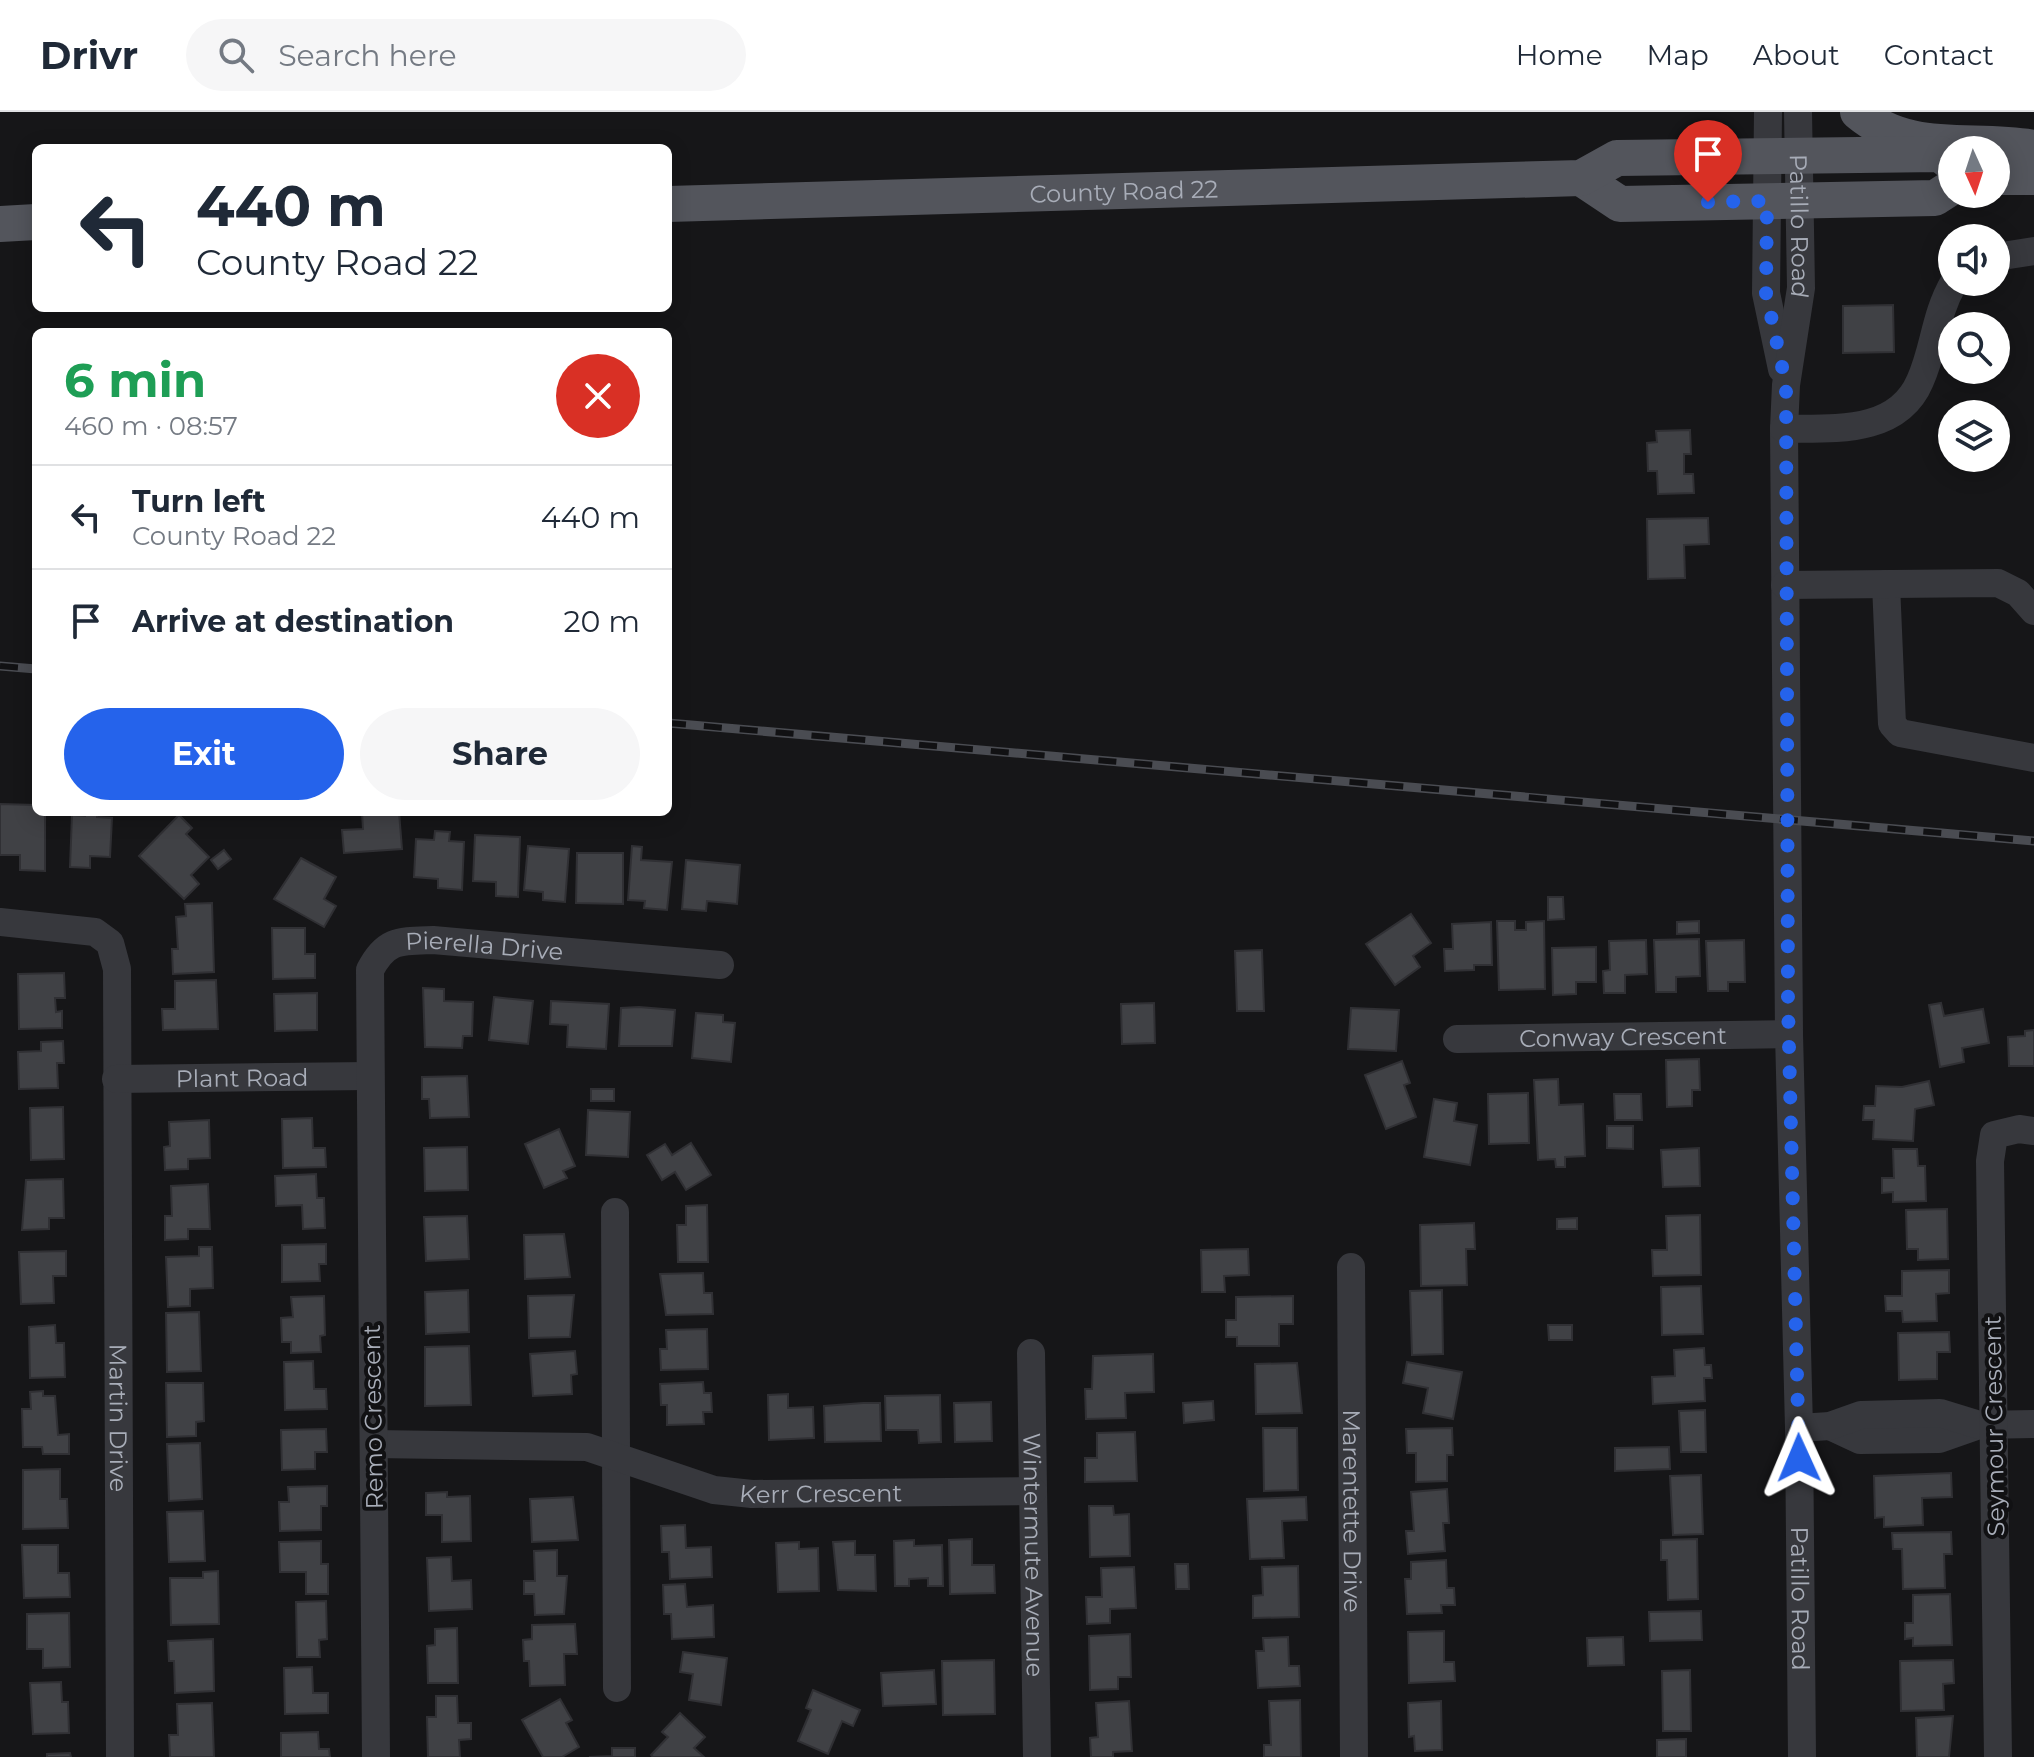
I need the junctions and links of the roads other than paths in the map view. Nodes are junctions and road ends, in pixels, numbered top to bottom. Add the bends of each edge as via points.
1 (1768, 112) edge
2 (1798, 112) edge
3 (1858, 112) edge
4 (2034, 148) edge
5 (1938, 154) edge
6 (1783, 157) junction
7 (2010, 177) edge
8 (2034, 177) edge
9 (1581, 178) junction
10 (1938, 196) edge
11 (1783, 200) junction
12 (672, 204) edge
13 (32, 222) edge
14 (0, 224) edge
15 (2034, 251) edge
16 (2010, 255) edge
17 (1946, 296) edge
18 (1784, 429) junction
19 (1886, 584) junction
20 (1785, 585) junction
21 (2034, 611) edge
22 (2034, 758) edge
23 (0, 922) edge
24 (720, 965) dead end
25 (1789, 1034) junction
26 (1457, 1039) dead end
27 (369, 1076) junction
28 (116, 1079) junction
29 (2034, 1131) edge
30 (615, 1212) dead end
31 (1351, 1267) dead end
32 (1031, 1353) dead end
33 (2034, 1424) edge
34 (1987, 1425) junction
35 (1799, 1428) junction
36 (374, 1444) junction
37 (616, 1456) junction
38 (1033, 1491) junction
39 (617, 1688) dead end
40 (120, 1757) edge
41 (376, 1757) edge
42 (1037, 1757) edge
43 (1354, 1757) edge
44 (1802, 1757) edge
45 (1998, 1757) edge

1 - 6 street, Patillo Road
2 - 6 street, Patillo Road
3 - 4 main road via 1902,138
5 - 6 main road, County Road 22
6 - 9 main road, County Road 22 via 1617,158
6 - 11 street, Patillo Road
7 - 8 main road
9 - 11 main road via 1620,204
9 - 12 main road, County Road 22
10 - 11 main road
11 - 18 street, Patillo Road via 1801,288
13 - 14 main road
15 - 16 street
17 - 18 street via 1920,383 1891,417 1859,427
18 - 20 street, Patillo Road
19 - 20 street
19 - 21 street via 1998,583 2018,593
19 - 22 street via 1892,724 1900,733
20 - 25 street, Patillo Road
23 - 28 street via 71,927 95,932 110,943 117,969
24 - 27 street, Pierella Drive via 401,941 380,951 370,970
25 - 26 street, Conway Crescent
25 - 35 street, Patillo Road
27 - 28 street, Plant Road
27 - 36 street, Remo Crescent
28 - 40 street, Martin Drive
29 - 34 street, Seymour Crescent via 1994,1135
30 - 37 street
31 - 43 street, Marentette Drive
32 - 38 street, Wintermute Avenue
33 - 34 street
34 - 35 street via 1939,1439 1860,1440 1830,1426
34 - 45 street, Seymour Crescent
35 - 44 street, Patillo Road
36 - 37 street via 553,1444
36 - 41 street, Remo Crescent
37 - 38 street, Kerr Crescent via 714,1490 752,1494
37 - 39 street
38 - 42 street, Wintermute Avenue

